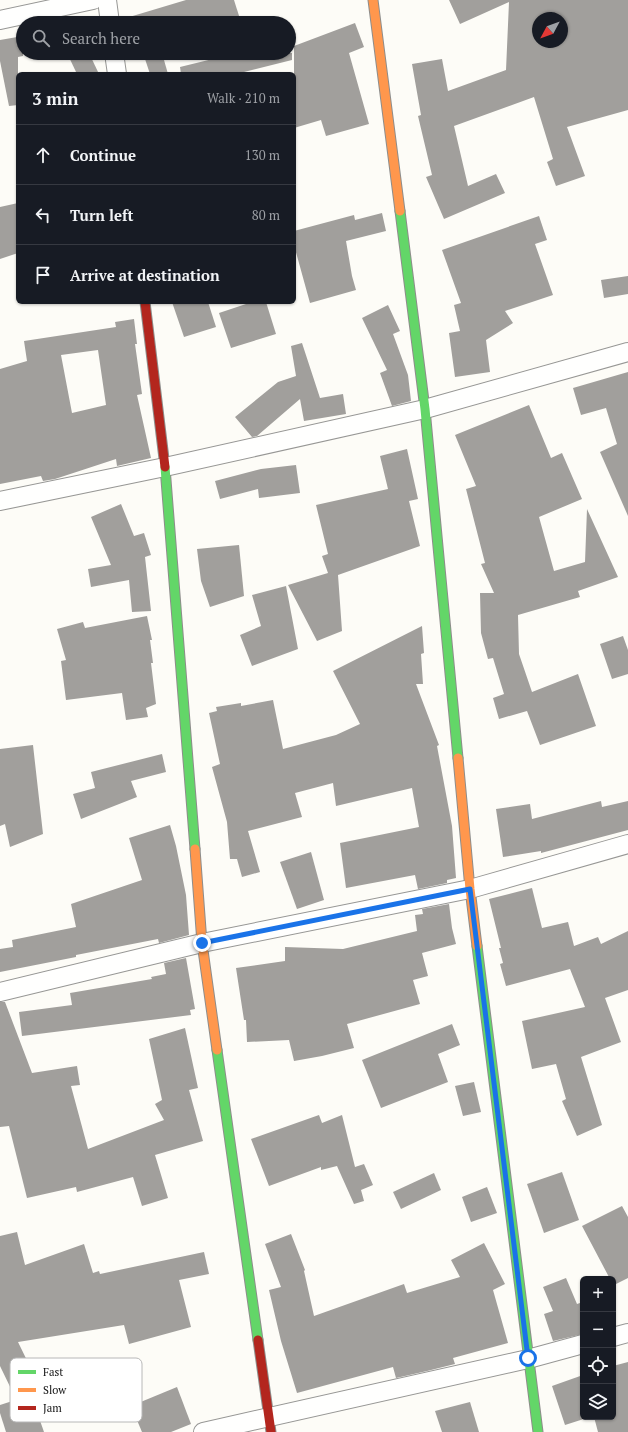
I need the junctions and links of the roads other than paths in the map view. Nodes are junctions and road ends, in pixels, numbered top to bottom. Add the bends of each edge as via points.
1 (93, 0) edge
2 (107, 0) edge
3 (373, 0) edge
4 (19, 16) edge
5 (109, 16) edge
6 (16, 17) edge
7 (0, 20) edge
8 (115, 60) edge
9 (117, 72) edge
10 (145, 304) edge
11 (628, 352) edge
12 (425, 409) junction
13 (165, 467) junction
14 (0, 501) edge
15 (628, 844) edge
16 (470, 889) junction
17 (202, 943) junction
18 (0, 992) edge
19 (628, 1333) edge
20 (616, 1335) edge
21 (580, 1345) edge
22 (528, 1358) junction
23 (270, 1425) edge
24 (204, 1432) edge
25 (538, 1432) edge

1 - 4 street
2 - 5 street
3 - 12 street
6 - 7 street
8 - 9 street
10 - 13 street
11 - 12 street
12 - 13 street
12 - 16 street
13 - 14 street
13 - 17 street
15 - 16 street
16 - 17 street
16 - 22 street
17 - 18 street
17 - 23 street
19 - 20 street
21 - 22 street
22 - 23 street
22 - 25 street
23 - 24 street

